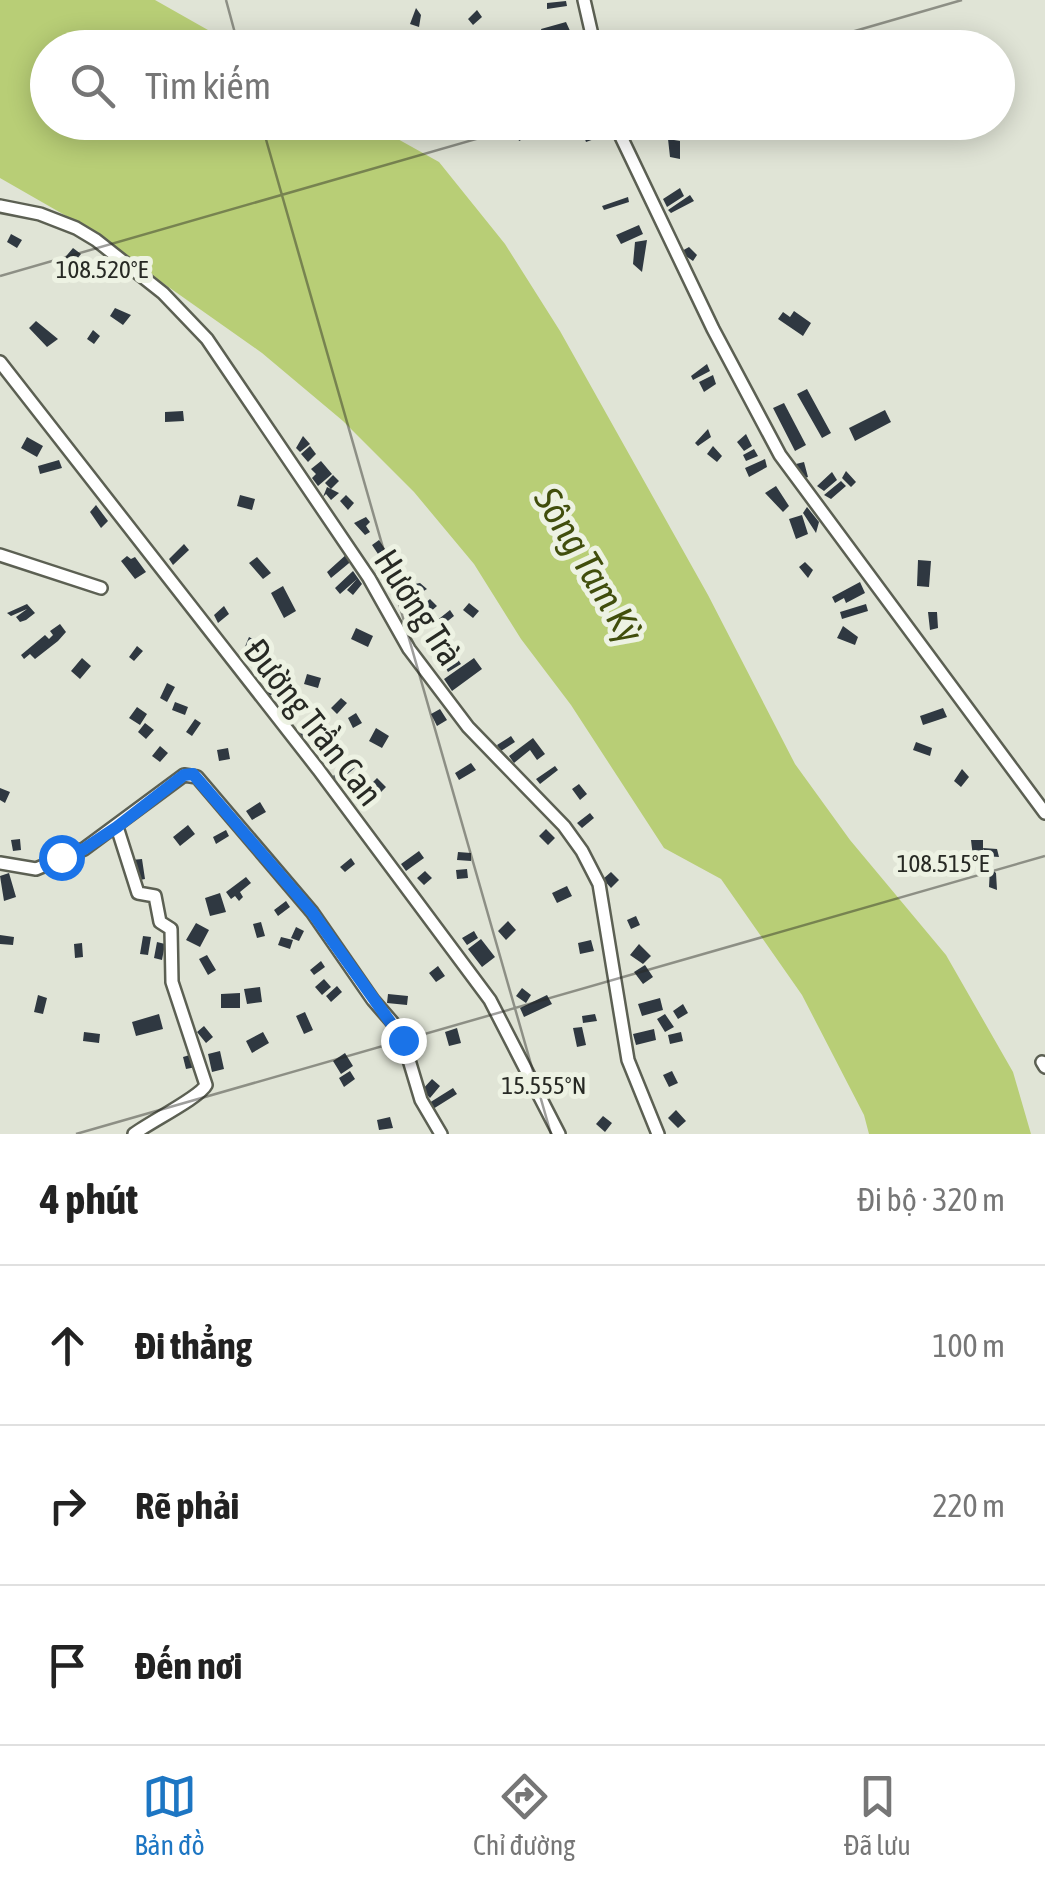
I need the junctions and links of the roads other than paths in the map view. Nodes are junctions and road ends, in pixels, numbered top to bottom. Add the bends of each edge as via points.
1 (584, 0) edge
2 (591, 30) edge
3 (623, 140) edge
4 (0, 206) edge
5 (0, 362) edge
6 (0, 555) edge
7 (101, 588) dead end
8 (1045, 813) edge
9 (117, 827) junction
10 (0, 863) edge
11 (134, 1134) edge
12 (442, 1134) edge
13 (559, 1134) edge
14 (658, 1134) edge

1 - 2 street
3 - 8 street via 780,455
4 - 14 street, Hương Trà via 40,214 96,240 163,293 207,339 420,665 479,740 582,850 599,884 628,1060
5 - 13 street, Đường Trần Can via 490,1000
6 - 7 street
9 - 10 street via 36,870
9 - 11 street via 138,893 154,896 160,922 171,928 174,991 206,1085
9 - 12 street via 184,775 197,776 312,912 393,1022

